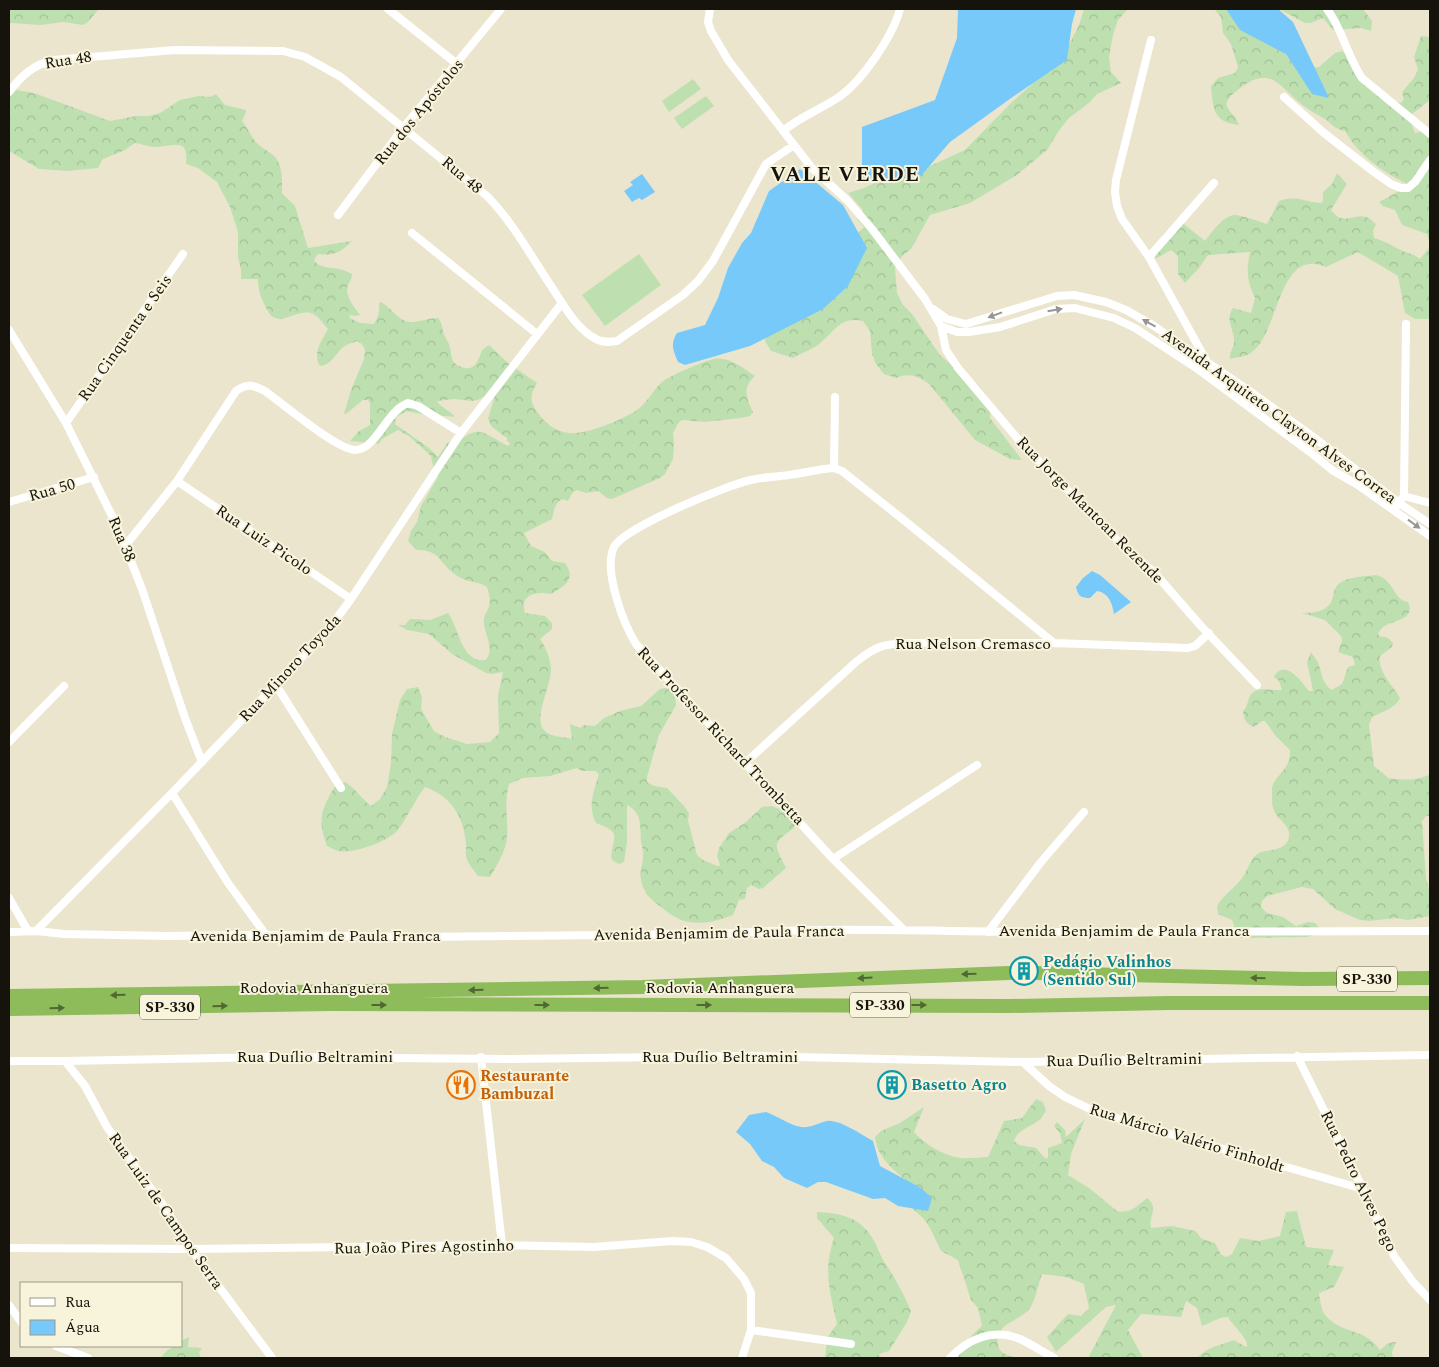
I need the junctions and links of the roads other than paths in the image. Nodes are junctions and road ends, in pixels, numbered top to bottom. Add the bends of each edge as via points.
1 (388, 9) edge
2 (501, 9) edge
3 (710, 9) edge
4 (900, 9) edge
5 (1327, 9) edge
6 (1151, 40) dead end
7 (457, 64) junction
8 (9, 92) edge
9 (1284, 97) dead end
10 (404, 127) junction
11 (783, 131) junction
12 (1430, 134) edge
13 (794, 146) junction
14 (1430, 160) edge
15 (1214, 182) dead end
16 (338, 215) dead end
17 (412, 233) dead end
18 (183, 254) dead end
19 (1148, 257) junction
20 (562, 303) junction
21 (929, 306) junction
22 (1406, 324) dead end
23 (940, 326) junction
24 (9, 330) edge
25 (537, 334) junction
26 (1208, 363) junction
27 (835, 397) dead end
28 (66, 423) junction
29 (461, 432) junction
30 (1340, 459) junction
31 (834, 468) junction
32 (1332, 470) junction
33 (1363, 476) junction
34 (94, 477) junction
35 (177, 482) junction
36 (1358, 485) junction
37 (1404, 496) junction
38 (9, 502) edge
39 (1430, 503) edge
40 (1396, 507) junction
41 (1430, 524) edge
42 (1430, 536) edge
43 (125, 546) junction
44 (351, 599) junction
45 (1209, 633) junction
46 (1054, 644) junction
47 (276, 685) junction
48 (1257, 685) dead end
49 (64, 686) dead end
50 (9, 742) edge
51 (202, 762) junction
52 (746, 763) junction
53 (977, 765) dead end
54 (342, 788) dead end
55 (172, 793) junction
56 (1084, 812) dead end
57 (833, 859) junction
58 (9, 898) edge
59 (904, 930) junction
60 (32, 931) junction
61 (1430, 931) edge
62 (9, 932) edge
63 (988, 932) junction
64 (266, 934) junction
65 (1009, 973) tunnel mouth
66 (1035, 973) tunnel mouth
67 (1430, 978) edge
68 (9, 996) edge
69 (1430, 1003) edge
70 (9, 1009) edge
71 (1430, 1054) edge
72 (1297, 1056) junction
73 (481, 1057) junction
74 (9, 1061) edge
75 (65, 1061) junction
76 (1023, 1062) junction
77 (1363, 1189) junction
78 (502, 1245) junction
79 (9, 1248) edge
80 (191, 1249) junction
81 (1430, 1300) edge
82 (9, 1305) edge
83 (20, 1321) edge
84 (751, 1330) junction
85 (851, 1344) dead end
86 (59, 1347) edge
87 (88, 1358) edge
88 (272, 1358) edge
89 (742, 1358) edge
90 (950, 1358) edge
91 (1054, 1358) edge

1 - 7 street
2 - 7 street, Rua dos Apóstolos
3 - 11 street via 708,22 715,40
4 - 11 street via 879,52 853,85
5 - 12 street via 1335,19 1362,78
6 - 19 street via 1115,192 1122,219
7 - 10 street, Rua dos Apóstolos
8 - 10 street, Rua 48 via 34,67 54,60 175,50 283,50 305,57 341,77
9 - 14 street via 1324,133 1396,186 1408,188 1416,182
10 - 16 street, Rua dos Apóstolos
10 - 20 street, Rua 48 via 503,214
11 - 13 street
13 - 20 street, Rua 48 via 766,164 713,261 698,281 631,332 617,341 598,340
13 - 21 street via 872,229
15 - 19 street
17 - 25 street
18 - 28 street, Rua Cinquenta e Seis
19 - 26 street
20 - 25 street, Rua Minoro Toyoda
21 - 23 street, Rua Jorge Mantoan Rezende
26 -> 21 street, Avenida Arquiteto Clayton Alves Correa via 1126,310 1087,297 1057,296 966,324 947,319
22 - 37 street
23 -> 32 street, Avenida Arquiteto Clayton Alves Correa via 969,332 1000,327 1056,309 1075,308 1114,318 1199,370
23 - 45 street, Rua Jorge Mantoan Rezende via 946,350 958,368 1023,445 1126,549 1153,571
24 - 28 street, Rua 38
25 - 29 street, Rua Minoro Toyoda
26 - 30 street, Avenida Arquiteto Clayton Alves Correa
27 - 31 street
28 - 34 street, Rua 38
29 - 35 street via 408,403 400,406 371,442 357,450 351,449 326,436 265,391 248,385 236,392
29 - 44 street, Rua Minoro Toyoda
30 - 32 street
30 - 33 street, Avenida Arquiteto Clayton Alves Correa
31 - 46 street via 910,525
31 - 52 street, Rua Professor Richard Trombetta via 752,479 725,487 632,532 612,551 612,584 628,632 649,660
32 - 36 street, Avenida Arquiteto Clayton Alves Correa
33 - 36 street
33 - 40 street, Avenida Arquiteto Clayton Alves Correa
34 - 38 street, Rua 50
34 - 43 street, Rua 38
35 - 43 street
35 - 44 street, Rua Luiz Picolo
36 - 40 street, Avenida Arquiteto Clayton Alves Correa
37 - 39 street
37 - 40 street
40 - 41 street, Avenida Arquiteto Clayton Alves Correa
40 -> 42 street, Avenida Arquiteto Clayton Alves Correa
43 - 51 street, Rua 38
44 - 47 street, Rua Minoro Toyoda via 328,630
45 - 46 street, Rua Nelson Cremasco via 1188,648
45 - 48 street, Rua Jorge Mantoan Rezende
46 - 52 street, Rua Nelson Cremasco via 909,643 873,649
47 - 51 street, Rua Minoro Toyoda
47 - 54 street
49 - 50 street
51 - 55 street, Rua Minoro Toyoda
52 - 57 street, Rua Professor Richard Trombetta
53 - 57 street
55 - 60 street, Rua Minoro Toyoda
55 - 64 street via 228,883
56 - 63 street
57 - 59 street, Rua Professor Richard Trombetta
58 - 60 street
59 - 63 street, Avenida Benjamim de Paula Franca
59 - 64 street, Avenida Benjamim de Paula Franca via 763,930 587,936
60 - 62 street, Avenida Benjamim de Paula Franca
60 - 64 street, Avenida Benjamim de Paula Franca via 166,936
61 - 63 street, Avenida Benjamim de Paula Franca
65 -> 68 highway, Rodovia Anhanguera / SP-330 via 634,987
67 -> 66 highway, SP-330 via 1303,979
70 -> 69 highway, Rodovia Anhanguera / SP-330 via 331,1004 1010,1006
71 - 72 street, Rua Duílio Beltramini
72 - 76 street, Rua Duílio Beltramini
72 - 77 street, Rua Pedro Alves Pego
73 - 75 street, Rua Duílio Beltramini
73 - 76 street, Rua Duílio Beltramini via 750,1056
73 - 78 street
74 - 75 street, Rua Duílio Beltramini
75 - 80 street, Rua Luiz de Campos Serra via 85,1086 107,1127
76 - 77 street, Rua Márcio Valério Finholdt via 1065,1098 1092,1110
77 - 81 street, Rua Pedro Alves Pego via 1394,1256
78 - 80 street, Rua João Pires Agostinho
78 - 84 street, Rua João Pires Agostinho via 594,1247 672,1241 707,1247 726,1258 744,1279 750,1293
79 - 80 street, Rua João Pires Agostinho
80 - 88 street, Rua Luiz de Campos Serra
82 - 83 street
84 - 85 street
84 - 89 street, Rua João Pires Agostinho
86 - 87 street
90 - 91 street via 962,1346 992,1335 1021,1339

